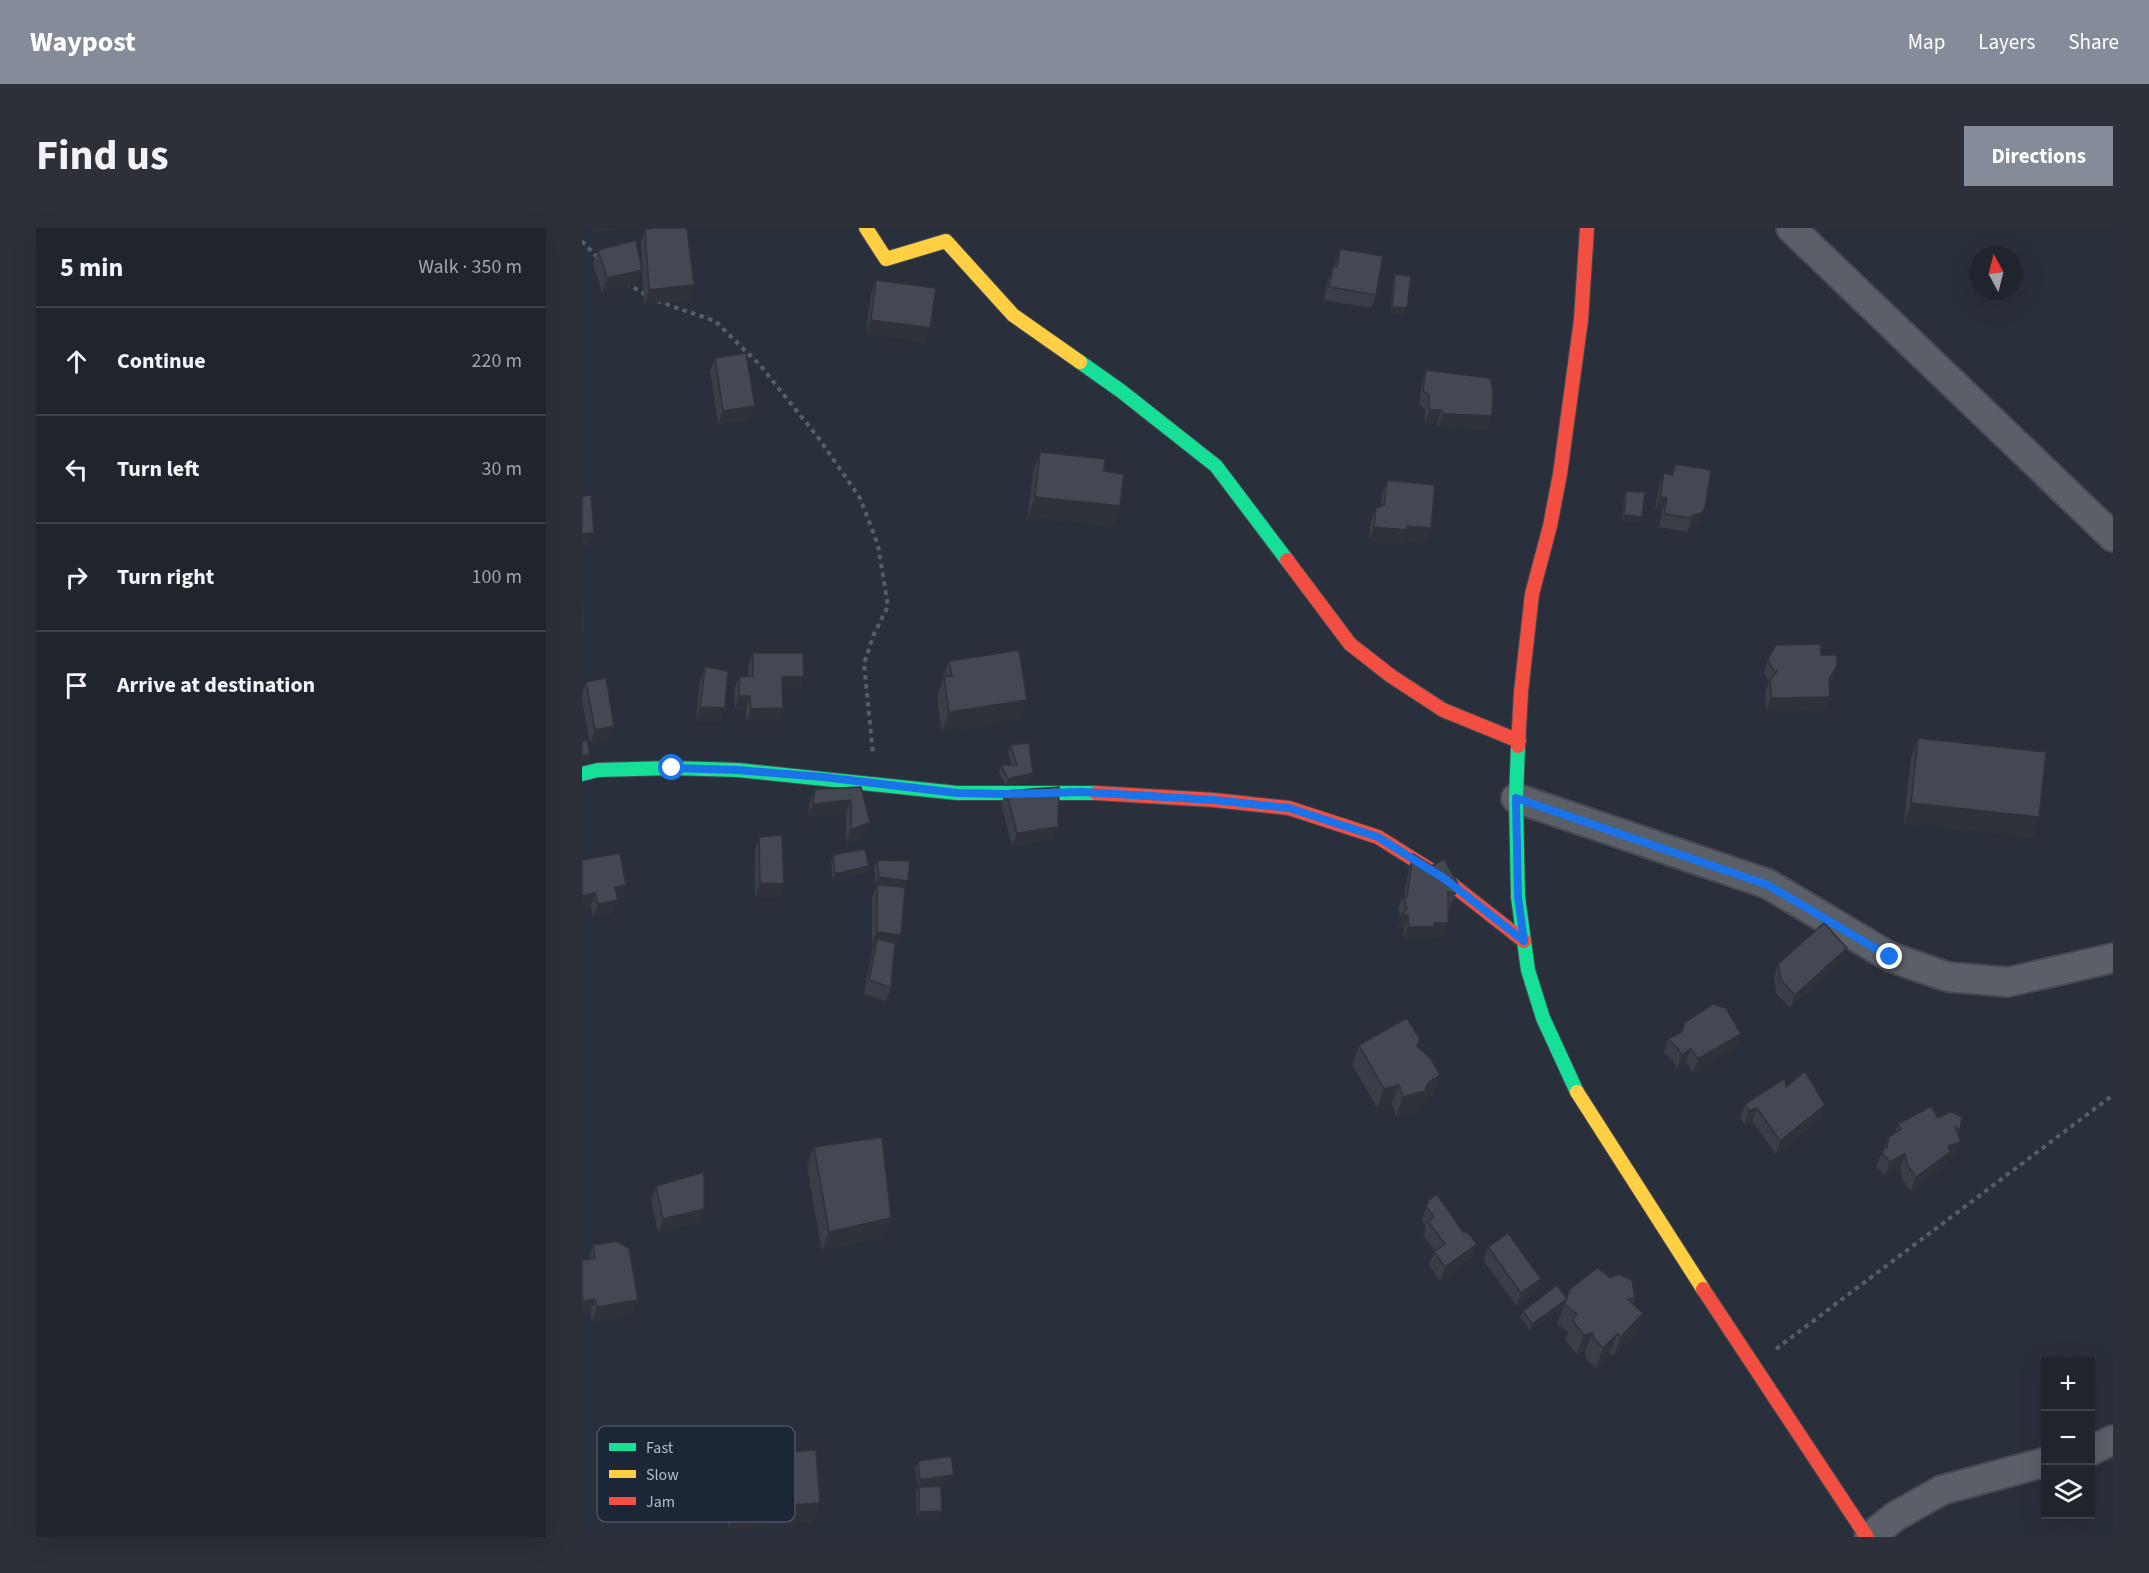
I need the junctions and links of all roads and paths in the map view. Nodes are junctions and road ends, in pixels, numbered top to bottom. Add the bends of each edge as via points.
1 (866, 228) edge
2 (1587, 228) edge
3 (1791, 228) edge
4 (582, 241) edge
5 (606, 267) edge
6 (622, 280) edge
7 (2113, 537) edge
8 (1519, 741) junction
9 (582, 774) edge
10 (878, 783) junction
11 (1516, 798) junction
12 (1524, 941) junction
13 (2113, 958) edge
14 (2113, 1095) edge
15 (1753, 1366) junction
16 (2113, 1440) edge
17 (2095, 1448) edge
18 (2041, 1463) edge
19 (1868, 1537) edge

1 - 8 street via 886,259 946,241 1013,315 1121,391 1216,466 1350,644 1443,710
2 - 8 street via 1581,320 1560,474 1532,594
3 - 7 street
4 - 5 path
6 - 10 path via 655,301 715,321 760,365 860,498 878,545 888,606 864,664
8 - 11 street
9 - 10 street via 672,768 738,770
10 - 12 street via 957,793 1083,792 1289,808 1378,837 1445,879
11 - 12 street via 1518,897
11 - 13 street via 1768,885 1890,957 1948,977 2008,982
12 - 15 street via 1527,970 1543,1018 1575,1088
14 - 15 path
15 - 19 street
16 - 17 street
18 - 19 street via 1942,1490 1896,1515

